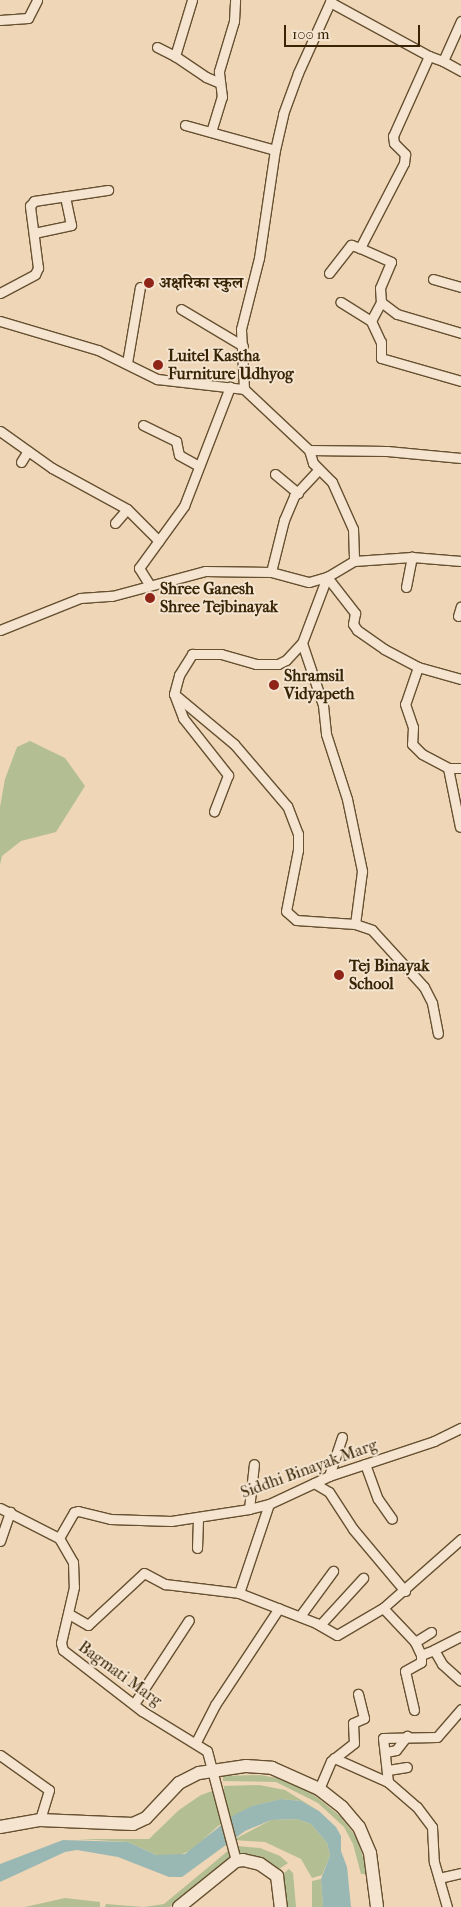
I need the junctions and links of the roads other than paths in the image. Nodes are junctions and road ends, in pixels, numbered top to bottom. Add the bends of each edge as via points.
1 (38, 0) edge
2 (192, 0) edge
3 (235, 0) edge
4 (330, 1) edge
5 (0, 20) edge
6 (461, 21) edge
7 (157, 47) dead end
8 (175, 56) junction
9 (429, 56) junction
10 (443, 62) junction
11 (461, 71) edge
12 (220, 82) junction
13 (184, 125) dead end
14 (211, 132) junction
15 (275, 150) junction
16 (108, 190) dead end
17 (65, 197) junction
18 (34, 233) junction
19 (360, 248) junction
20 (329, 273) dead end
21 (433, 279) dead end
22 (140, 287) dead end
23 (461, 287) edge
24 (0, 293) edge
25 (341, 302) dead end
26 (381, 302) junction
27 (181, 310) dead end
28 (0, 321) edge
29 (372, 321) junction
30 (461, 333) edge
31 (243, 346) junction
32 (127, 363) junction
33 (461, 381) edge
34 (230, 387) junction
35 (244, 389) junction
36 (143, 425) dead end
37 (0, 431) edge
38 (309, 450) junction
39 (28, 451) junction
40 (461, 458) edge
41 (21, 462) dead end
42 (199, 466) junction
43 (318, 470) junction
44 (275, 474) dead end
45 (298, 493) junction
46 (127, 509) junction
47 (115, 523) dead end
48 (159, 541) junction
49 (412, 557) junction
50 (354, 560) junction
51 (461, 561) edge
52 (271, 572) junction
53 (327, 576) junction
54 (149, 584) junction
55 (406, 587) dead end
56 (461, 606) edge
57 (458, 616) dead end
58 (0, 630) edge
59 (302, 643) junction
60 (418, 667) junction
61 (461, 679) edge
62 (174, 694) junction
63 (448, 768) junction
64 (461, 768) edge
65 (214, 811) dead end
66 (460, 827) edge
67 (355, 924) junction
68 (438, 1033) dead end
69 (461, 1428) edge
70 (342, 1437) dead end
71 (254, 1464) dead end
72 (364, 1464) junction
73 (329, 1476) junction
74 (314, 1483) junction
75 (269, 1504) junction
76 (0, 1508) edge
77 (249, 1509) junction
78 (10, 1512) junction
79 (198, 1519) junction
80 (392, 1519) dead end
81 (59, 1538) junction
82 (461, 1539) edge
83 (0, 1541) edge
84 (197, 1548) dead end
85 (333, 1571) dead end
86 (363, 1578) dead end
87 (405, 1591) junction
88 (239, 1593) junction
89 (279, 1608) junction
90 (383, 1608) junction
91 (69, 1614) junction
92 (300, 1616) junction
93 (189, 1620) dead end
94 (320, 1626) junction
95 (431, 1632) dead end
96 (461, 1636) edge
97 (415, 1642) junction
98 (434, 1650) junction
99 (421, 1655) junction
100 (461, 1681) edge
101 (358, 1694) dead end
102 (134, 1704) junction
103 (461, 1709) edge
104 (414, 1710) dead end
105 (407, 1736) junction
106 (196, 1742) junction
107 (386, 1752) junction
108 (0, 1755) edge
109 (334, 1758) junction
110 (408, 1767) dead end
111 (214, 1769) junction
112 (388, 1770) junction
113 (388, 1782) junction
114 (319, 1789) junction
115 (40, 1820) junction
116 (0, 1827) edge
117 (236, 1860) junction
118 (461, 1873) edge
119 (439, 1878) junction
120 (178, 1907) edge
121 (281, 1907) edge
122 (377, 1907) edge
123 (447, 1907) edge

1 - 5 street via 28,18
2 - 8 street
3 - 12 street via 234,21 219,71
4 - 9 street
4 - 15 street via 298,73 283,114
6 - 10 street
7 - 8 street
8 - 12 street via 206,78
9 - 10 street
9 - 19 street via 393,136 394,143 405,154 404,163
10 - 11 street
12 - 14 street via 222,97
13 - 14 street
14 - 15 street
15 - 31 street via 259,258 241,329
16 - 17 street
17 - 18 street via 34,201 30,206
17 - 18 street via 71,225
18 - 24 street via 38,268 35,274
19 - 20 street via 351,245
19 - 26 street via 391,262 380,288
21 - 23 street
22 - 32 street
25 - 29 street
26 - 29 street
26 - 30 street via 397,314
27 - 31 street
28 - 32 street via 98,350
29 - 33 street via 381,342 381,358
31 - 35 street
32 - 34 street via 157,379
34 - 35 street
34 - 42 street
35 - 38 street
36 - 42 street via 176,441 179,455
37 - 39 street
38 - 40 street via 387,451
38 - 43 street
39 - 41 street
39 - 46 street
42 - 48 street via 184,506
43 - 45 street
43 - 50 street via 332,482 354,529
44 - 45 street
45 - 52 street via 284,520
46 - 47 street
46 - 48 street
48 - 54 street via 139,568
49 - 50 street
49 - 51 street
49 - 55 street
50 - 53 street
52 - 53 street via 308,582
52 - 54 street via 205,571
53 - 59 street
53 - 60 street via 355,613 352,624 357,630
54 - 58 street via 112,596 80,598
56 - 57 street
59 - 62 street via 278,664 245,662 221,654 192,654 179,675
59 - 67 street via 323,705 326,734 347,799 362,871
60 - 61 street
60 - 63 street via 405,704 413,727 412,744 422,754
62 - 65 street via 183,718 228,775
62 - 67 street via 234,744 287,806 298,834 298,850 286,911 296,920
63 - 64 street
63 - 66 street
67 - 68 street via 372,930 424,987 432,1003
69 - 72 street, Siddhi Binayak Marg via 434,1441
70 - 73 street
71 - 77 street
72 - 73 street, Siddhi Binayak Marg
72 - 80 street via 378,1499
73 - 74 street, Siddhi Binayak Marg
74 - 75 street, Siddhi Binayak Marg
74 - 87 street via 329,1492 353,1529
75 - 77 street, Siddhi Binayak Marg
75 - 88 street
76 - 78 street
77 - 79 street, Siddhi Binayak Marg
78 - 81 street
78 - 83 street
79 - 81 street, Siddhi Binayak Marg via 128,1520 78,1511 74,1512
79 - 84 street
81 - 91 street, Bagmati Marg via 72,1562 75,1577
82 - 87 street
85 - 92 street
86 - 94 street
87 - 90 street
88 - 89 street
88 - 91 street via 165,1584 144,1573 88,1625
89 - 92 street
89 - 106 street via 215,1705
90 - 94 street via 338,1635
90 - 97 street
91 - 102 street, Bagmati Marg via 61,1643 63,1650
92 - 94 street
93 - 102 street
95 - 97 street
96 - 98 street
97 - 99 street
98 - 99 street
98 - 100 street via 442,1664
99 - 104 street via 421,1662 405,1671
101 - 109 street via 364,1718 352,1723 354,1744
102 - 106 street, Bagmati Marg
103 - 105 street via 436,1737
105 - 107 street via 396,1750
105 - 107 street via 383,1738
106 - 111 street, Bagmati Marg via 207,1751
107 - 112 street
108 - 115 street via 49,1790
109 - 113 street
109 - 114 street
110 - 112 street
111 - 114 main road via 272,1768
111 - 115 main road via 179,1783 146,1818 133,1824
111 - 117 street via 216,1792
112 - 113 street
113 - 119 street via 417,1807 432,1828
114 - 122 main road via 352,1817 366,1840 376,1885
115 - 116 main road
117 - 120 main road
117 - 121 main road via 260,1864 277,1876 282,1892
118 - 119 street
119 - 123 street

